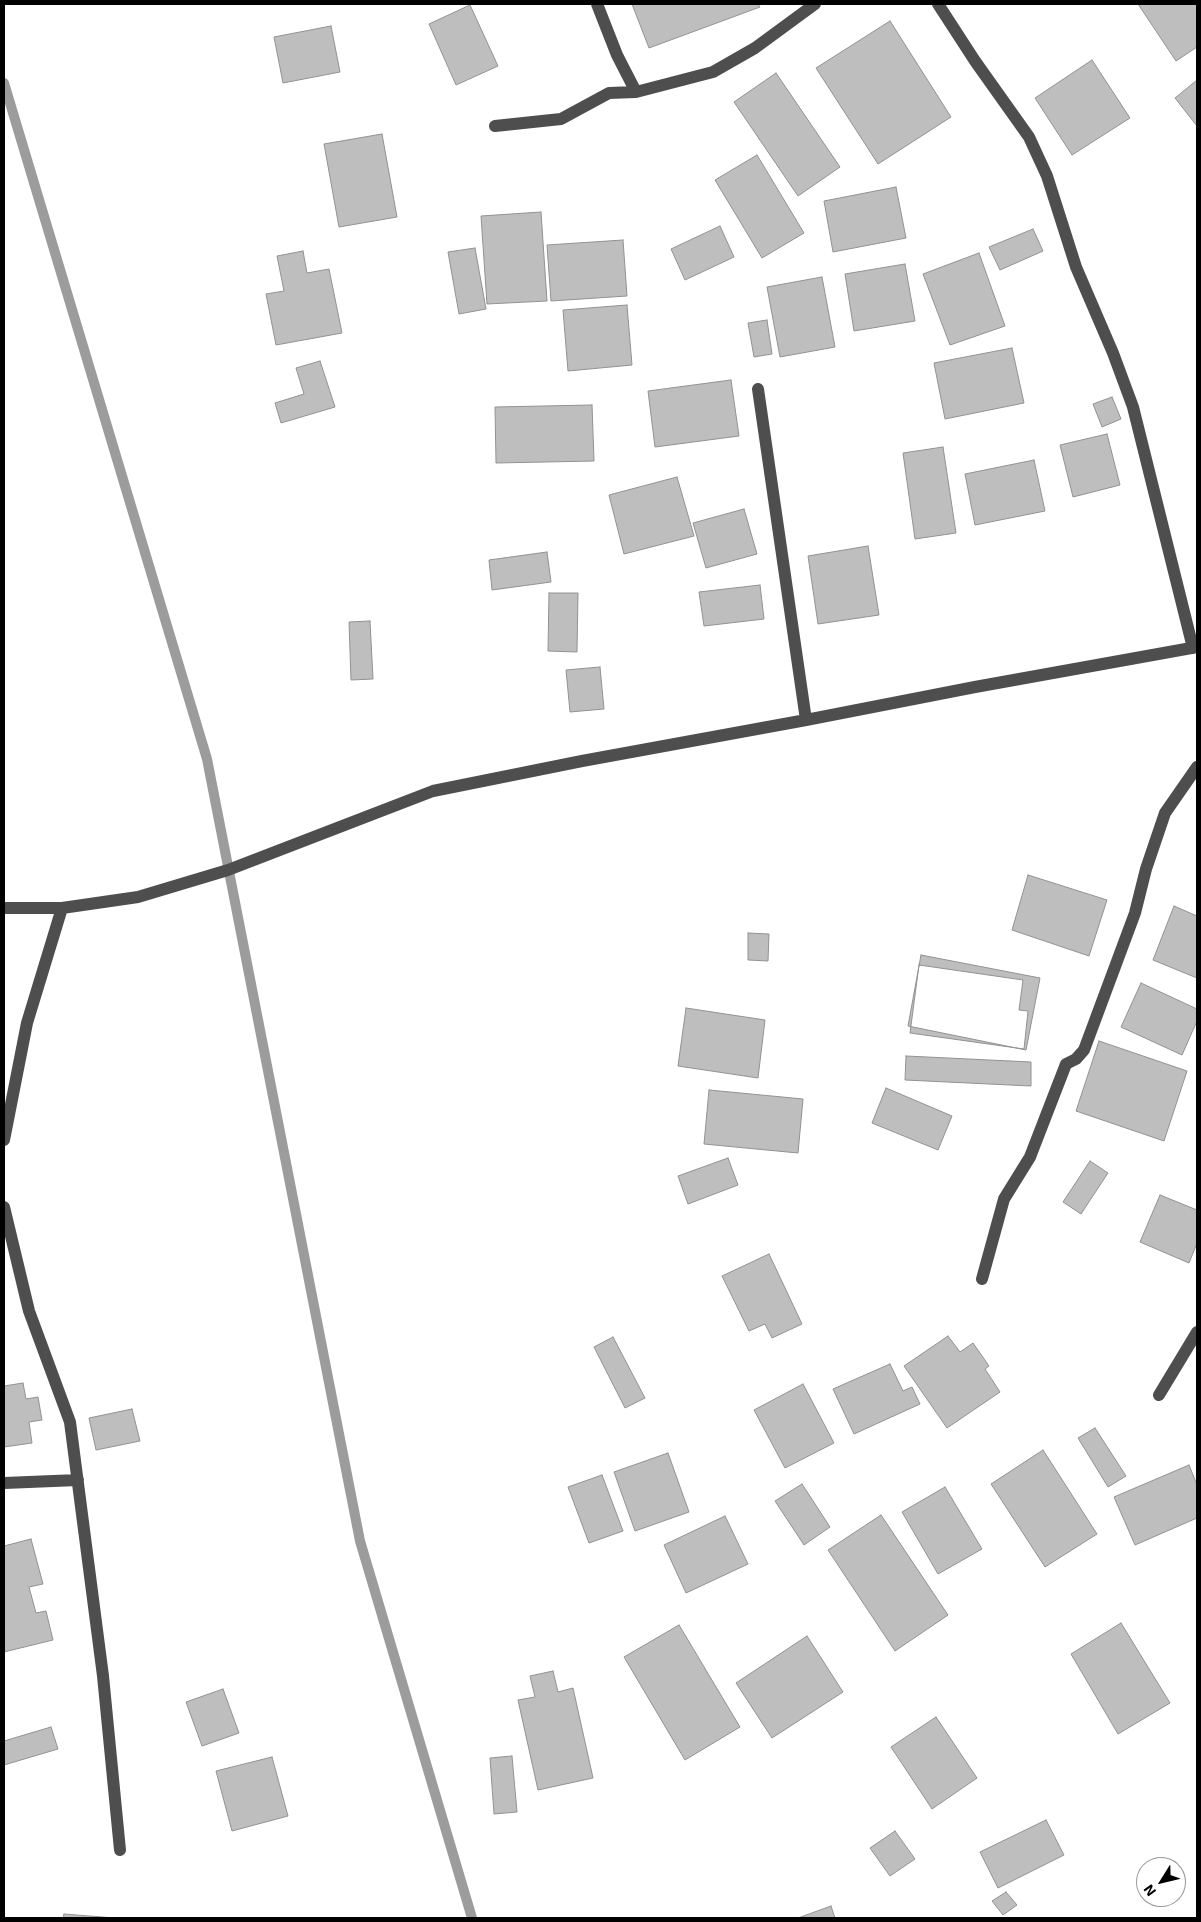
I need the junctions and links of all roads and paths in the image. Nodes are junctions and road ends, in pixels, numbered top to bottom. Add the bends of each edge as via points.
1 (597, 4) edge
2 (815, 4) edge
3 (938, 4) edge
4 (636, 92) junction
5 (495, 126) dead end
6 (758, 389) dead end
7 (1195, 648) edge
8 (806, 720) junction
9 (1197, 767) edge
10 (4, 908) edge
11 (62, 908) junction
12 (4, 1140) edge
13 (4, 1207) edge
14 (982, 1280) dead end
15 (1197, 1332) edge
16 (1159, 1395) dead end
17 (78, 1480) junction
18 (4, 1483) edge
19 (120, 1850) dead end

1 - 4 street
2 - 4 street via 755,48 713,72
3 - 7 street via 1029,137 1047,176 1076,267 1133,406
4 - 5 street via 609,93 560,119
6 - 8 street
7 - 8 street
8 - 11 street via 433,791 228,870 138,897
9 - 14 street via 1165,813 1135,913 1084,1050 1066,1064 1030,1157 1004,1199
10 - 11 street
11 - 12 street via 27,1023
13 - 17 street via 29,1311 70,1422
15 - 16 street
17 - 18 street
17 - 19 street via 103,1676

